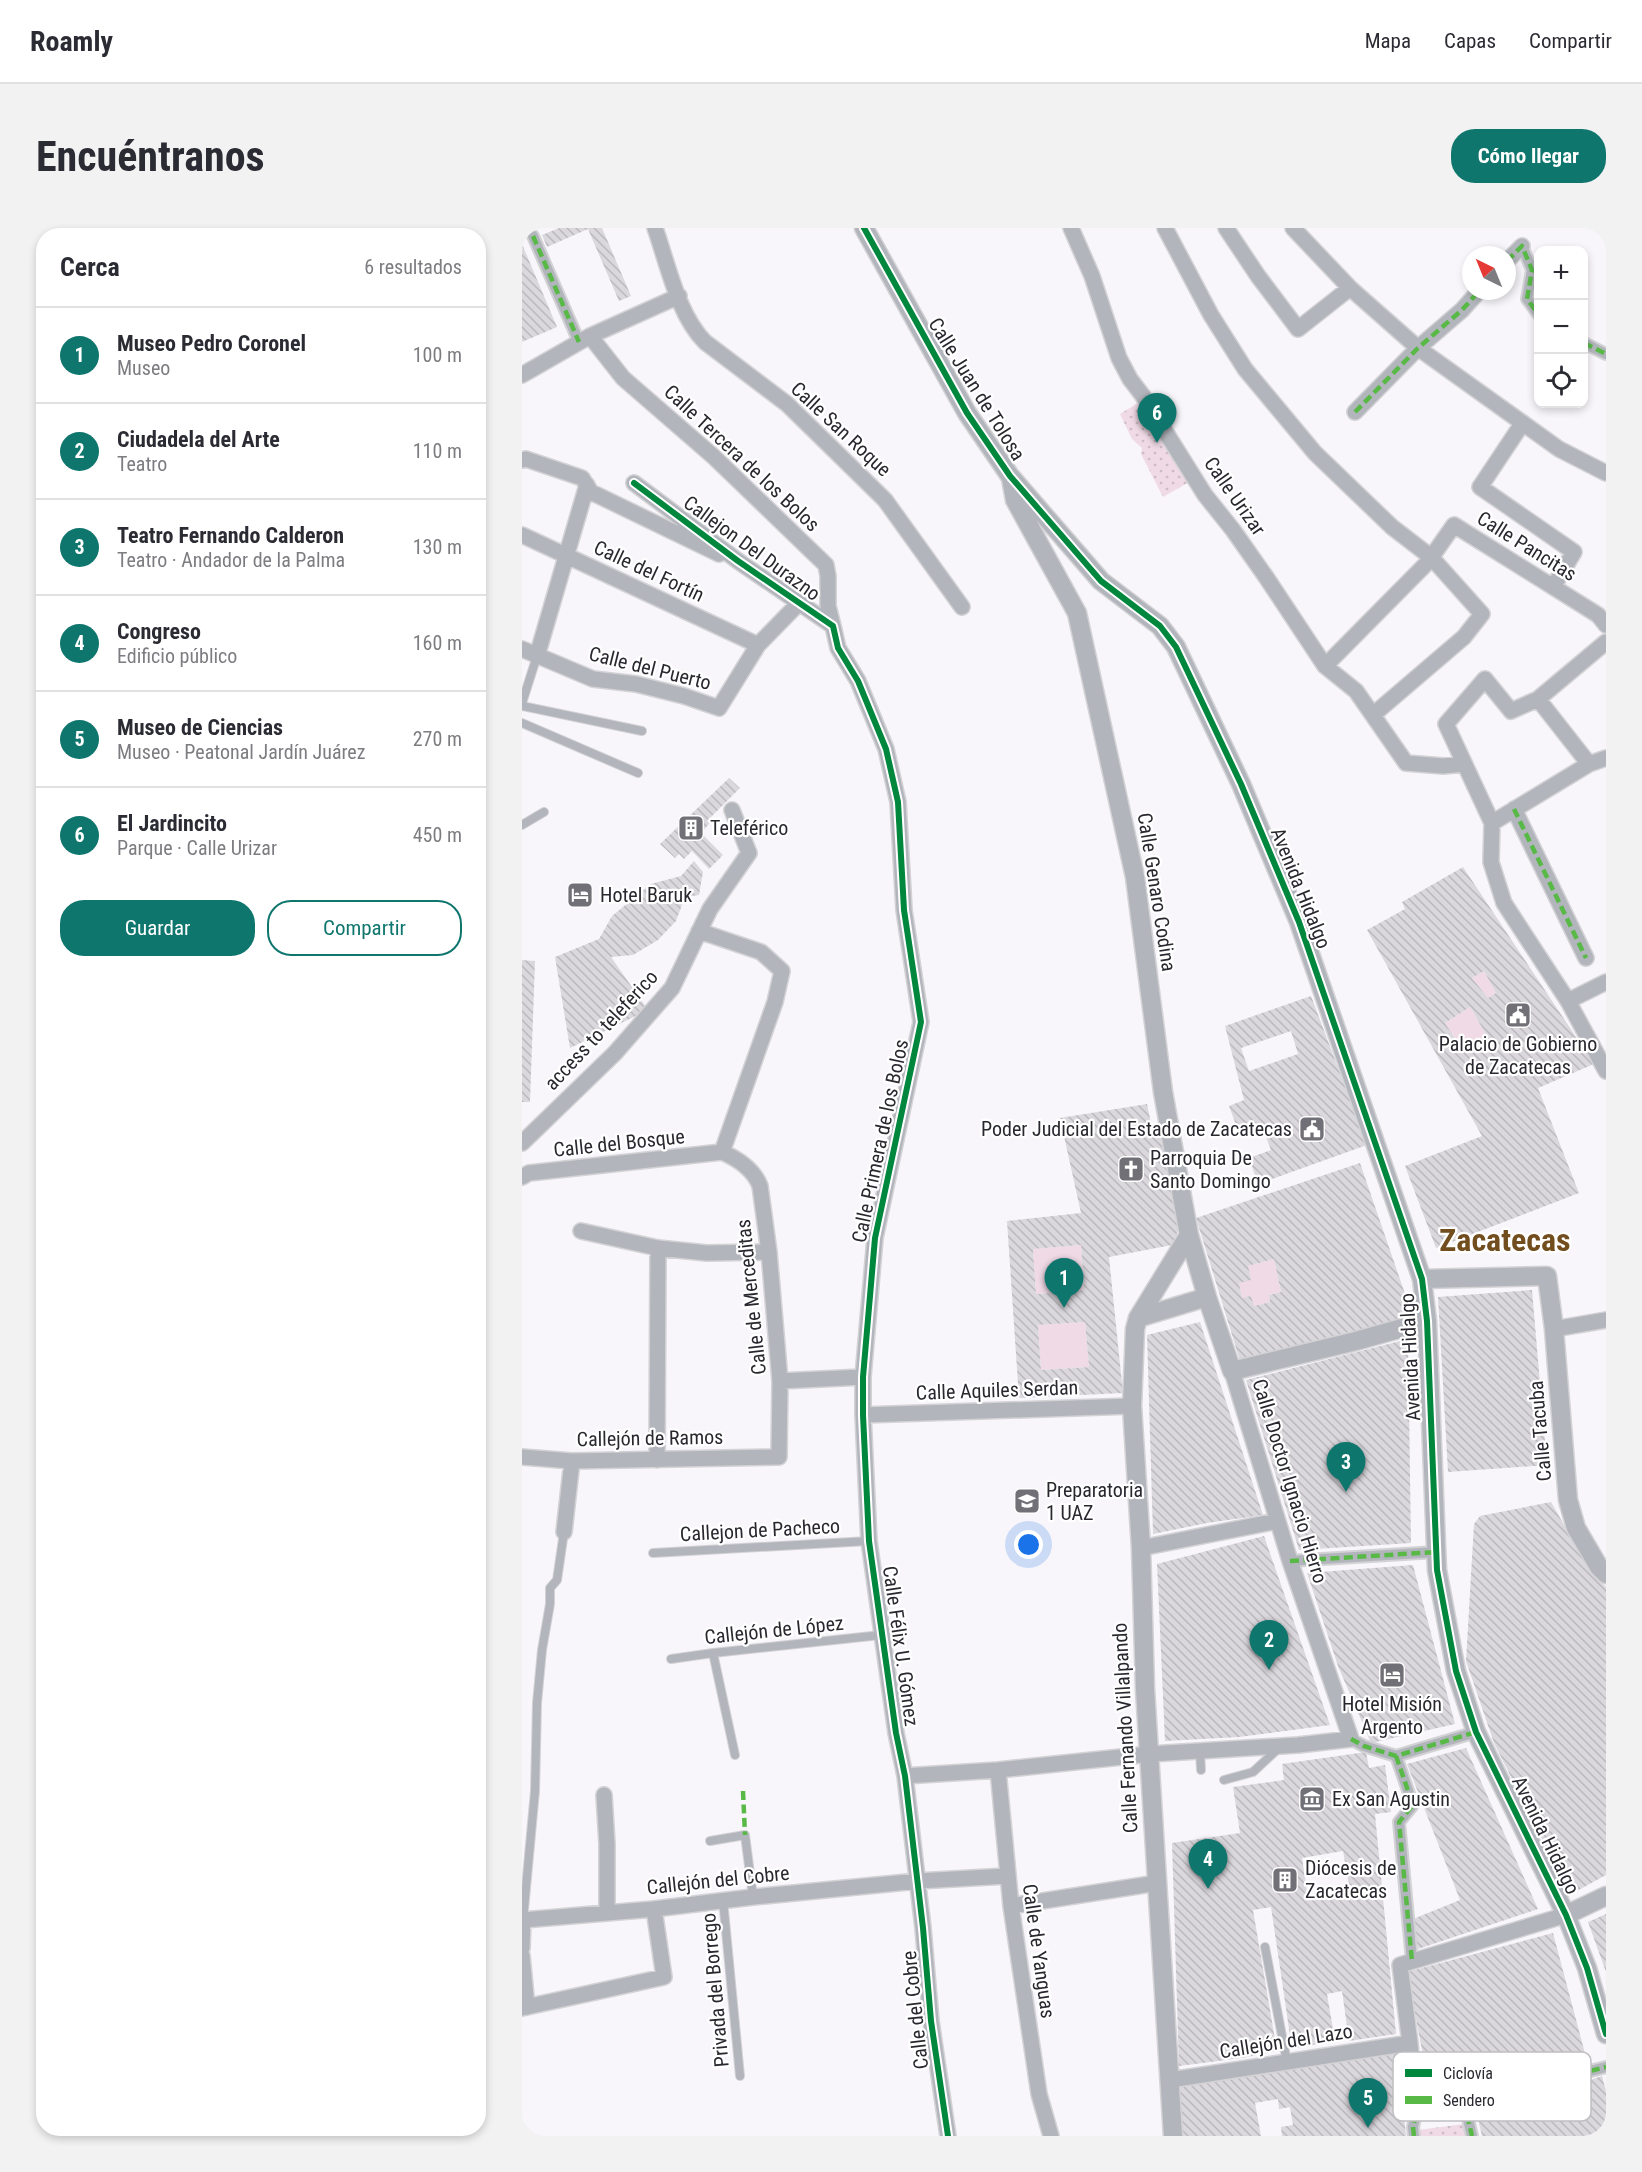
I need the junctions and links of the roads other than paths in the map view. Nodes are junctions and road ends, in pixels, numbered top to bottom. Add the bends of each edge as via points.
1 (655, 228) edge
2 (864, 228) edge
3 (1071, 228) edge
4 (1165, 228) edge
5 (1226, 228) edge
6 (1293, 228) edge
7 (531, 232) edge
8 (1522, 246) joint
9 (1516, 252) edge
10 (1350, 288) junction
11 (679, 296) junction
12 (1471, 300) edge
13 (1534, 308) edge
14 (584, 339) junction
15 (1588, 345) edge
16 (1418, 348) junction
17 (1606, 354) edge
18 (522, 375) edge
19 (1355, 412) dead end
20 (1522, 424) junction
21 (522, 460) edge
22 (1606, 473) edge
23 (1010, 476) junction
24 (634, 483) dead end
25 (587, 485) junction
26 (522, 535) edge
27 (567, 557) junction
28 (1431, 557) junction
29 (738, 561) junction
30 (1554, 587) junction
31 (799, 603) junction
32 (962, 607) dead end
33 (1606, 625) edge
34 (833, 626) junction
35 (1160, 626) joint
36 (1606, 642) edge
37 (758, 645) junction
38 (522, 649) edge
39 (537, 656) junction
40 (1325, 666) junction
41 (1538, 699) junction
42 (522, 705) edge
43 (1374, 714) junction
44 (522, 723) edge
45 (642, 731) dead end
46 (1606, 758) edge
47 (1464, 764) junction
48 (1588, 764) junction
49 (638, 773) dead end
50 (1514, 809) junction
51 (732, 810) dead end
52 (544, 812) dead end
53 (1492, 823) junction
54 (522, 825) edge
55 (699, 931) junction
56 (1586, 958) dead end
57 (1606, 982) edge
58 (1568, 1001) junction
59 (1606, 1071) edge
60 (522, 1143) edge
61 (722, 1152) junction
62 (522, 1177) edge
63 (581, 1231) dead end
64 (1189, 1235) junction
65 (658, 1248) junction
66 (769, 1252) junction
67 (1422, 1279) junction
68 (1207, 1297) junction
69 (1138, 1318) junction
70 (1606, 1320) edge
71 (1427, 1321) junction
72 (1554, 1329) junction
73 (1232, 1371) junction
74 (863, 1377) junction
75 (780, 1381) junction
76 (1132, 1406) junction
77 (863, 1415) junction
78 (522, 1457) edge
79 (780, 1457) joint
80 (657, 1460) junction
81 (572, 1461) junction
82 (1277, 1521) junction
83 (564, 1532) joint
84 (869, 1541) junction
85 (1141, 1548) junction
86 (1436, 1552) junction
87 (654, 1553) dead end
88 (1290, 1561) junction
89 (1606, 1574) edge
90 (881, 1635) junction
91 (713, 1653) junction
92 (671, 1659) dead end
93 (1476, 1732) junction
94 (1351, 1739) junction
95 (1281, 1746) junction
96 (1200, 1751) junction
97 (1150, 1754) junction
98 (735, 1755) dead end
99 (1396, 1756) junction
100 (998, 1770) junction
101 (1201, 1770) dead end
102 (905, 1776) junction
103 (1224, 1780) dead end
104 (604, 1795) dead end
105 (710, 1841) dead end
106 (1007, 1876) junction
107 (918, 1881) junction
108 (1156, 1883) junction
109 (1606, 1896) edge
110 (753, 1897) junction
111 (723, 1900) junction
112 (1011, 1906) junction
113 (654, 1909) junction
114 (607, 1912) junction
115 (1566, 1915) junction
116 (523, 1920) edge
117 (1265, 1947) dead end
118 (522, 1948) edge
119 (522, 1956) edge
120 (1406, 1963) junction
121 (525, 2008) edge
122 (1606, 2034) edge
123 (1410, 2043) junction
124 (1411, 2052) edge
125 (1287, 2062) junction
126 (1606, 2067) edge
127 (1591, 2071) edge
128 (740, 2076) dead end
129 (1170, 2080) junction
130 (1414, 2121) edge
131 (1469, 2121) edge
132 (948, 2136) edge
133 (1051, 2136) edge
134 (1173, 2136) edge
135 (1414, 2136) edge
136 (1473, 2136) edge

1 - 11 street, Calle San Roque
2 - 23 street, Calle Juan de Tolosa via 967,413
3 - 40 street, Calle Urizar via 1130,379 1205,495
4 - 28 street via 1245,369 1315,453 1392,527
5 - 10 street via 1298,329
6 - 10 street
7 - 14 street
8 - 9 street
8 - 13 street via 1532,270 1527,299
10 - 16 street
11 - 14 street
11 - 32 street, Calle San Roque via 695,332 705,342 787,404 885,500
12 - 16 street
14 - 18 street
14 - 34 street, Calle Tercera de los Bolos via 826,565
15 - 17 street
16 - 19 street
16 - 20 street
20 - 22 street
20 - 30 street via 1480,487 1574,552
21 - 25 street via 582,478
23 - 35 street, Calle Juan de Tolosa via 1101,581
23 - 64 street, Calle Genaro Codina via 1015,500 1077,613 1135,877 1163,1092
24 - 29 street, Callejon Del Durazno
25 - 27 street
25 - 29 street via 591,492
26 - 27 street, Calle del Fortín
27 - 37 street, Calle del Fortín
27 - 39 street
28 - 30 street, Calle Pancitas via 1454,525
28 - 40 street
28 - 43 street via 1482,614 1464,637
29 - 31 street, Callejon Del Durazno
30 - 33 street, Calle Pancitas via 1598,615
31 - 34 street, Callejon Del Durazno
31 - 37 street
34 - 74 street, Calle Primera de los Bolos via 838,648 858,681 886,749 898,802 904,910 921,1022 875,1238
35 - 67 street, Avenida Hidalgo via 1176,647 1241,784 1299,922
36 - 41 street
37 - 39 street, Calle del Puerto via 719,708 636,684 593,679
38 - 39 street, Calle del Puerto
39 - 42 lane
40 - 43 street, Calle Urizar via 1356,691
41 - 47 street via 1511,711 1485,679 1446,724
41 - 48 street
42 - 45 lane
43 - 47 street, Calle Urizar via 1406,763
44 - 49 lane
46 - 48 street
47 - 53 street
48 - 50 street
50 - 53 street
50 - 56 street
51 - 55 street, access to teleferico via 749,853
52 - 54 lane
53 - 58 street via 1491,862 1504,903
55 - 60 street, access to teleferico via 672,988 615,1053
55 - 61 street via 761,952 782,971 775,1002
57 - 58 street
58 - 59 street
61 - 62 street, Calle del Bosque via 529,1173
61 - 66 street, Calle de Merceditas via 737,1159 757,1179
63 - 65 street
64 - 68 street, Calle Doctor Ignacio Hierro
64 - 69 street
65 - 66 street via 707,1253
65 - 80 street
66 - 75 street, Calle de Merceditas
67 - 71 street, Avenida Hidalgo
67 - 72 street, Calle Tacuba via 1547,1275
68 - 69 street
68 - 73 street, Calle Doctor Ignacio Hierro
69 - 76 street, Calle Fernando Villalpando
70 - 72 street
71 - 73 street
71 - 86 street, Avenida Hidalgo
72 - 89 street, Calle Tacuba via 1568,1500 1576,1528
73 - 82 street, Calle Doctor Ignacio Hierro
74 - 75 street
74 - 77 street, Calle Primera de los Bolos
75 - 79 street, Calle de Merceditas
76 - 77 street, Calle Aquiles Serdan
76 - 85 street, Calle Fernando Villalpando
77 - 84 street, Calle Félix U. Gómez
78 - 81 street, Callejón de Ramos
79 - 80 street, Callejón de Ramos
80 - 81 street, Callejón de Ramos
81 - 83 street
82 - 85 street
82 - 88 street, Calle Doctor Ignacio Hierro
83 - 116 lane via 557,1580 550,1588 537,1703 535,1791
84 - 87 lane, Callejon de Pacheco
84 - 90 street, Calle Félix U. Gómez
85 - 97 street, Calle Fernando Villalpando
86 - 88 street
86 - 93 street, Avenida Hidalgo via 1456,1671
88 - 94 street, Calle Doctor Ignacio Hierro
90 - 91 lane, Callejón de López
90 - 102 street, Calle Félix U. Gómez
91 - 92 lane, Callejón de López
91 - 98 lane
93 - 99 street
93 - 115 street, Avenida Hidalgo
94 - 95 street
94 - 99 street
95 - 96 street
95 - 103 lane via 1253,1772
96 - 97 street
96 - 101 lane
97 - 100 street
97 - 108 street, Calle Fernando Villalpando
99 - 120 street via 1413,1805 1399,1822
100 - 102 street
100 - 106 street, Calle de Yanguas
102 - 107 street, Calle Félix U. Gómez
104 - 114 street
105 - 110 lane via 745,1835
106 - 107 street, Callejón del Cobre
106 - 112 street, Calle de Yanguas
107 - 110 street, Callejón del Cobre
107 - 132 street, Calle del Cobre via 931,2021
108 - 112 street
108 - 129 street, Calle Fernando Villalpando
109 - 115 street
110 - 111 street, Callejón del Cobre
111 - 113 street, Callejón del Cobre
111 - 128 lane, Privada del Borrego
112 - 133 street, Calle de Yanguas via 1039,2094
113 - 114 street, Callejón del Cobre
113 - 121 street via 664,1977
114 - 116 street, Callejón del Cobre
115 - 120 street
115 - 122 street, Avenida Hidalgo via 1587,1968
116 - 118 street
117 - 125 lane
119 - 121 street
120 - 123 street
123 - 124 street
123 - 125 street, Callejón del Lazo
125 - 129 street, Callejón del Lazo
126 - 127 street
129 - 134 street, Calle Fernando Villalpando
130 - 135 street
131 - 136 street

